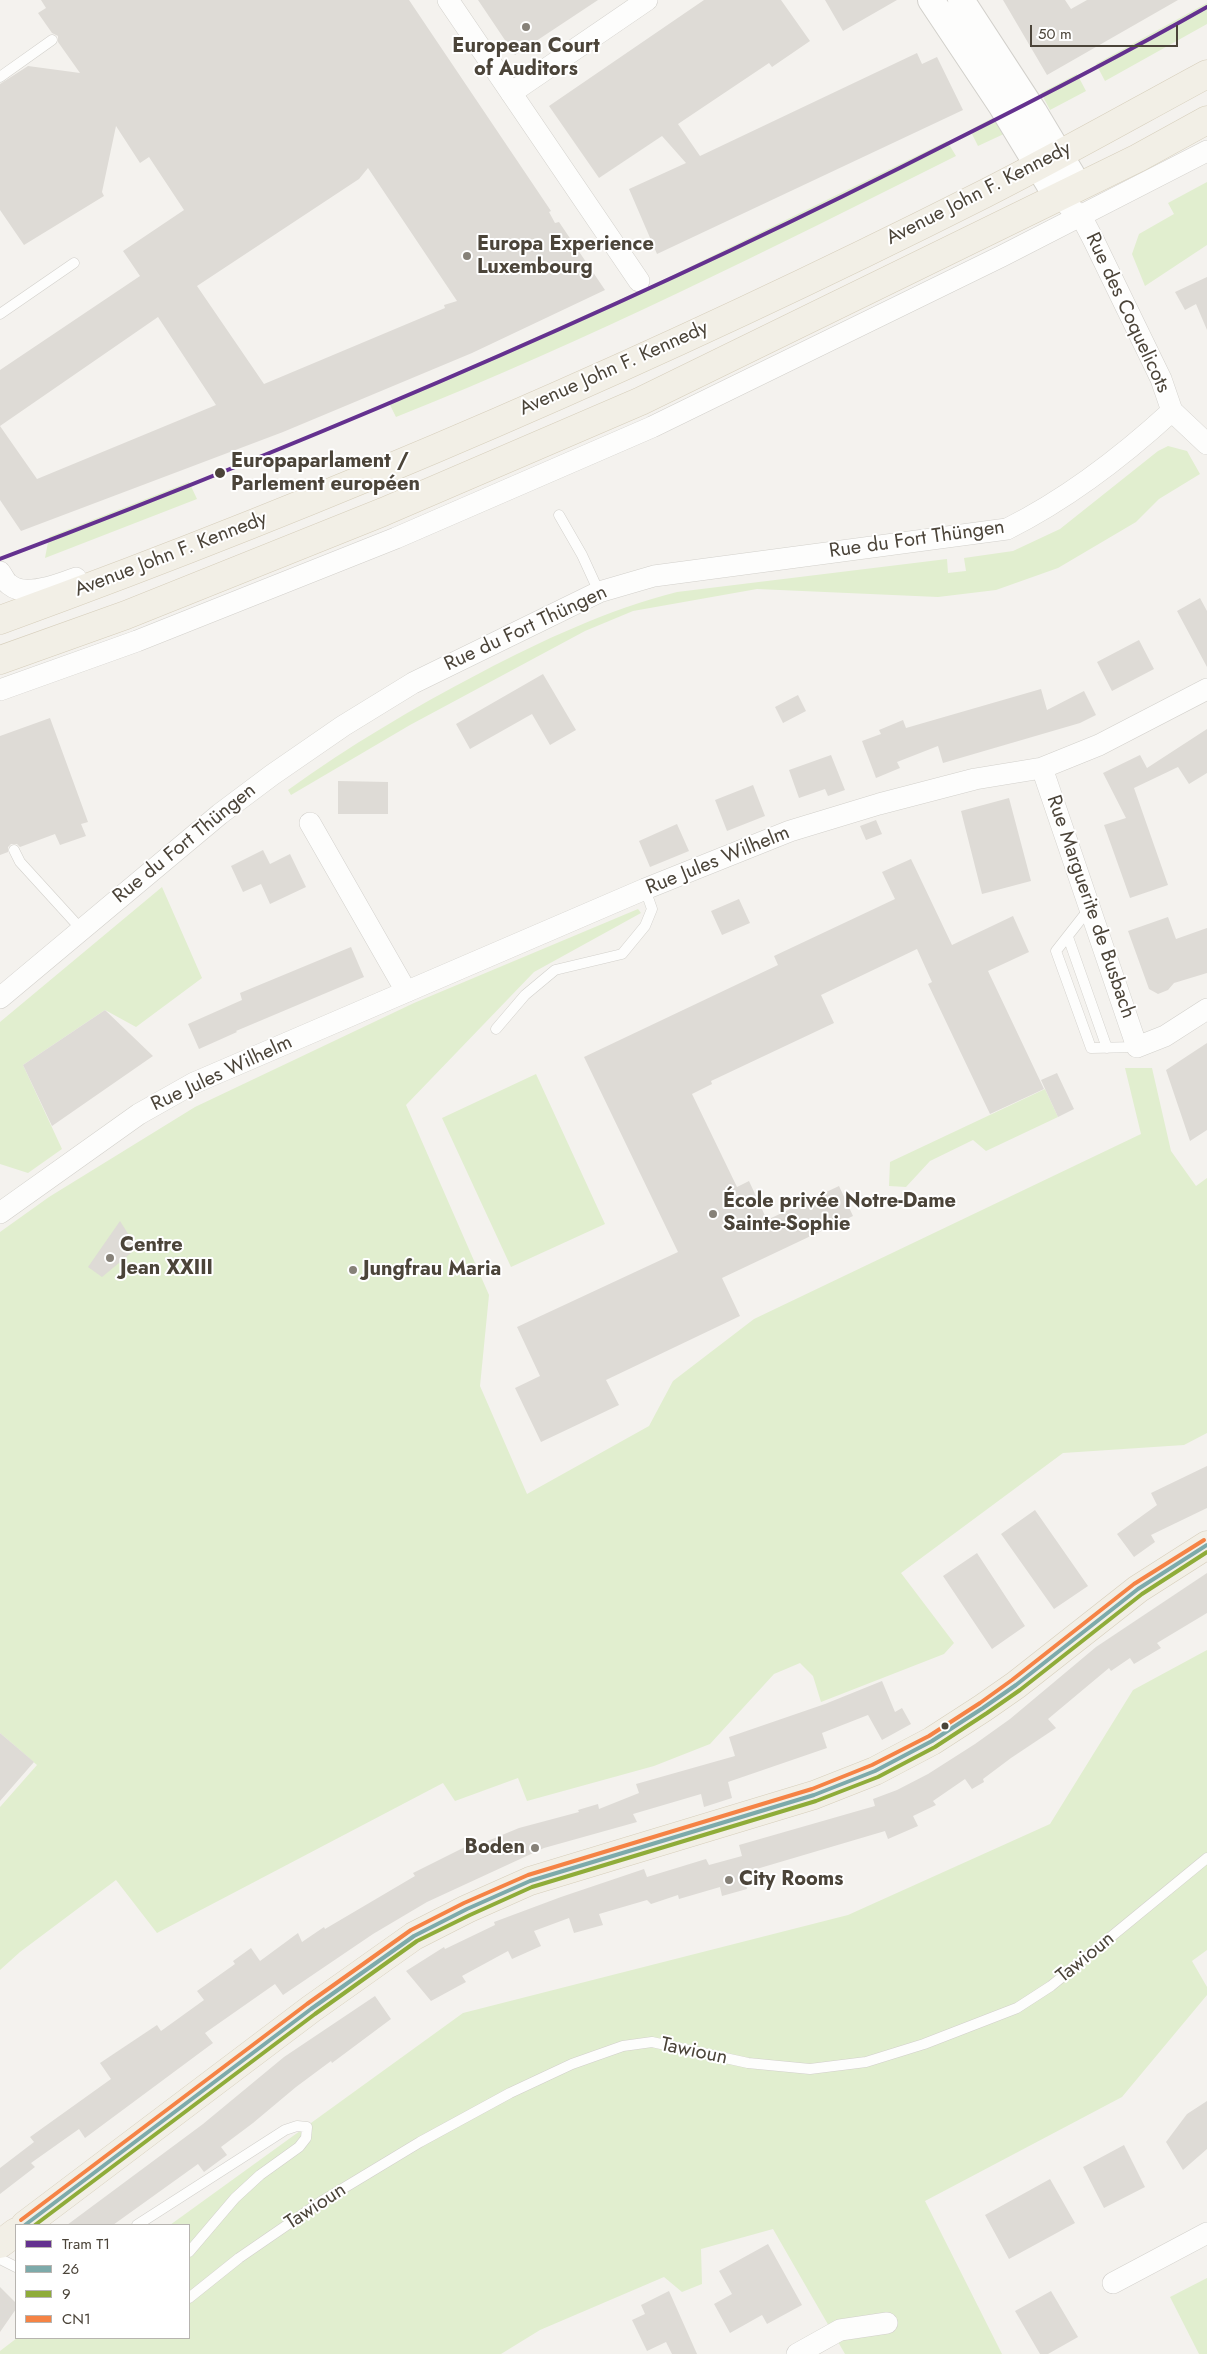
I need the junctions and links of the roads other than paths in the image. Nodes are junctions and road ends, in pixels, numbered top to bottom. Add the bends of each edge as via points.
1 (448, 0) edge
2 (647, 0) edge
3 (931, 0) edge
4 (960, 0) edge
5 (52, 40) dead end
6 (1207, 74) edge
7 (0, 77) edge
8 (511, 92) junction
9 (1206, 122) edge
10 (1207, 151) edge
11 (1049, 159) junction
12 (1068, 192) junction
13 (1080, 216) junction
14 (74, 263) dead end
15 (639, 281) dead end
16 (1, 312) edge
17 (732, 357) junction
18 (763, 373) junction
19 (1172, 411) junction
20 (1207, 444) edge
21 (1131, 445) joint
22 (559, 515) dead end
23 (207, 541) junction
24 (0, 572) edge
25 (599, 592) junction
26 (126, 615) junction
27 (0, 620) edge
28 (137, 641) junction
29 (0, 660) edge
30 (1207, 689) edge
31 (0, 690) edge
32 (1042, 768) junction
33 (310, 823) dead end
34 (14, 850) dead end
35 (645, 890) junction
36 (1089, 909) junction
37 (81, 929) junction
38 (1068, 936) junction
39 (406, 992) junction
40 (0, 998) edge
41 (1207, 1010) edge
42 (496, 1029) dead end
43 (1137, 1047) junction
44 (1107, 1048) junction
45 (0, 1213) edge
46 (1207, 1544) edge
47 (1207, 1858) edge
48 (26, 2224) edge
49 (139, 2224) edge
50 (15, 2233) edge
51 (1207, 2233) edge
52 (0, 2244) edge
53 (190, 2251) edge
54 (0, 2259) edge
55 (15, 2266) edge
56 (1113, 2283) dead end
57 (190, 2297) edge
58 (887, 2324) dead end
59 (797, 2354) edge

1 - 8 street
2 - 8 street
3 - 11 street via 1001,105
4 - 11 street
5 - 7 lane
6 - 11 main road, Avenue John F. Kennedy
8 - 15 street
9 - 12 main road, Avenue John F. Kennedy
10 - 13 street
11 - 12 street
11 - 23 main road, Avenue John F. Kennedy via 679,341 371,476
12 - 13 street, Rue des Coquelicots
12 - 17 main road, Avenue John F. Kennedy
13 - 18 street
13 - 19 street, Rue des Coquelicots via 1161,379
14 - 16 lane
17 - 18 street, Avenue John F. Kennedy
17 - 26 main road, Avenue John F. Kennedy via 641,402 392,508
18 - 28 street via 652,428 414,530
19 - 20 street, Rue des Coquelicots
19 - 21 street, Rue des Coquelicots
21 - 25 street, Rue du Fort Thüngen via 1045,510 1008,529 654,576
22 - 25 lane
23 - 24 street via 178,539 55,586 30,591 10,586
23 - 27 main road, Avenue John F. Kennedy
25 - 37 street, Rue du Fort Thüngen via 413,683 343,726 220,814
26 - 28 street, Avenue John F. Kennedy
26 - 29 main road, Avenue John F. Kennedy
28 - 31 street
30 - 32 street, Rue Jules Wilhelm via 1099,745
32 - 35 street, Rue Jules Wilhelm via 975,779 790,831
32 - 36 street, Rue Marguerite de Busbach
33 - 39 street
34 - 37 lane via 20,862
35 - 39 street, Rue Jules Wilhelm
35 - 42 lane via 652,909 645,926 622,954 556,970 525,995
36 - 38 lane
36 - 43 street, Rue Marguerite de Busbach
37 - 40 street, Rue du Fort Thüngen
38 - 44 lane
38 - 44 lane via 1056,951 1091,1048
39 - 45 street, Rue Jules Wilhelm via 194,1083 139,1114
41 - 43 street via 1165,1036
43 - 44 lane
46 - 48 main road via 1138,1589 1016,1686 932,1741 875,1771 814,1795 530,1881 467,1908 414,1936 311,2009
47 - 57 lane, Tawioun via 1051,1986 1018,2008 866,2062 810,2069 748,2063 652,2042 624,2046 572,2064 510,2093 420,2142 319,2203 239,2258
49 - 53 lane via 286,2130 308,2127 306,2138 298,2148 260,2175
50 - 52 main road
51 - 56 street
54 - 55 lane
58 - 59 street via 840,2330

